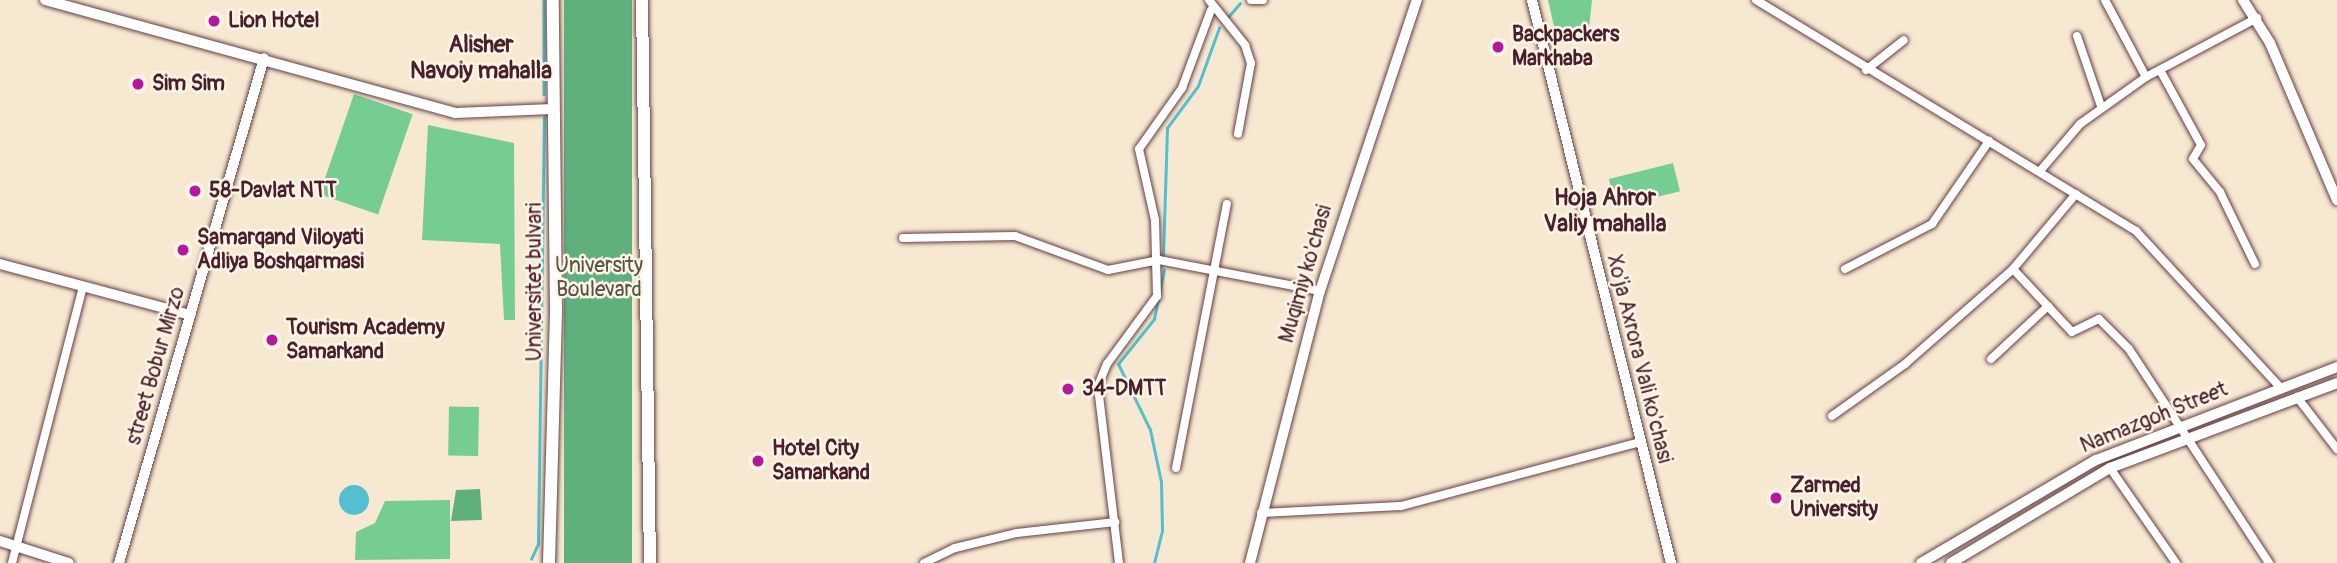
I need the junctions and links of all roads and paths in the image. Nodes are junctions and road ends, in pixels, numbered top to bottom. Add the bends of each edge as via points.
1 (45, 0) edge
2 (553, 0) edge
3 (642, 0) edge
4 (1209, 0) edge
5 (1251, 0) edge
6 (1263, 0) edge
7 (1417, 0) edge
8 (1532, 0) edge
9 (1756, 0) edge
10 (2105, 0) edge
11 (2243, 0) edge
12 (1211, 10) junction
13 (2257, 18) junction
14 (2077, 36) dead end
15 (1904, 40) dead end
16 (264, 58) junction
17 (1866, 70) junction
18 (2160, 70) junction
19 (2146, 77) junction
20 (2101, 106) junction
21 (553, 109) junction
22 (1238, 134) dead end
23 (1989, 141) junction
24 (2040, 172) junction
25 (2076, 194) junction
26 (2336, 196) edge
27 (1227, 205) dead end
28 (903, 238) dead end
29 (1159, 260) junction
30 (0, 264) edge
31 (2255, 264) dead end
32 (1845, 269) dead end
33 (2013, 269) junction
34 (1210, 272) junction
35 (83, 286) junction
36 (1320, 291) junction
37 (2048, 306) junction
38 (190, 315) junction
39 (1991, 359) dead end
40 (2337, 368) edge
41 (2337, 383) edge
42 (2281, 388) junction
43 (2297, 397) junction
44 (1832, 416) dead end
45 (2180, 425) junction
46 (2190, 437) junction
47 (1640, 442) junction
48 (2337, 449) edge
49 (1176, 468) dead end
50 (2110, 468) junction
51 (1261, 513) junction
52 (1115, 522) junction
53 (0, 541) edge
54 (18, 547) junction
55 (12, 563) edge
56 (69, 563) edge
57 (119, 563) edge
58 (549, 563) edge
59 (650, 563) edge
60 (924, 563) edge
61 (1119, 563) edge
62 (1250, 563) edge
63 (1671, 563) edge
64 (1921, 563) edge
65 (1951, 563) edge
66 (2176, 563) edge
67 (2269, 563) edge

1 - 16 main road
2 - 21 main road, Universitet bulvari
3 - 59 main road
4 - 12 street
5 - 6 street
7 - 36 main road, Muqimiy ko'chasi
8 - 47 main road, Xo'ja Axrora Vali ko'chasi
9 - 17 street
10 - 19 street
11 - 13 street
12 - 22 street via 1245,45 1251,63
12 - 29 street via 1182,88 1139,149
13 - 18 street
13 - 26 street
14 - 20 street
15 - 17 street
16 - 21 main road via 455,113
16 - 38 main road, street Bobur Mirzo
17 - 23 street
18 - 19 street
18 - 31 street via 2201,145 2193,159 2220,192
19 - 20 street
20 - 24 street
21 - 58 main road, Universitet bulvari
23 - 24 street
23 - 32 street via 1932,224
24 - 25 street
25 - 33 street
25 - 42 street via 2151,245 2216,324
27 - 34 street
28 - 29 street via 1015,236 1108,270
29 - 34 street
29 - 52 street via 1154,306 1107,364 1098,386 1096,412
30 - 35 main road
33 - 37 street
33 - 44 street via 1905,364
34 - 36 street
34 - 49 street
35 - 38 main road
35 - 54 street
36 - 51 main road, Muqimiy ko'chasi
37 - 39 street
37 - 45 street via 2077,333 2095,320 2104,322
38 - 57 main road, street Bobur Mirzo
40 - 42 main road, Namazgoh Street
41 - 43 main road, Namazgoh Street
42 - 45 main road, Namazgoh Street
43 - 46 main road, Namazgoh Street
43 - 48 street
45 - 46 street
45 - 64 main road, Namazgoh Street via 2096,460
46 - 50 main road, Namazgoh Street
46 - 67 street
47 - 51 street via 1401,506
47 - 63 main road, Xo'ja Axrora Vali ko'chasi
50 - 65 main road, Namazgoh Street
50 - 66 street
51 - 62 main road, Muqimiy ko'chasi
52 - 60 street via 955,548
52 - 61 street
53 - 54 main road
54 - 55 street
54 - 56 main road

